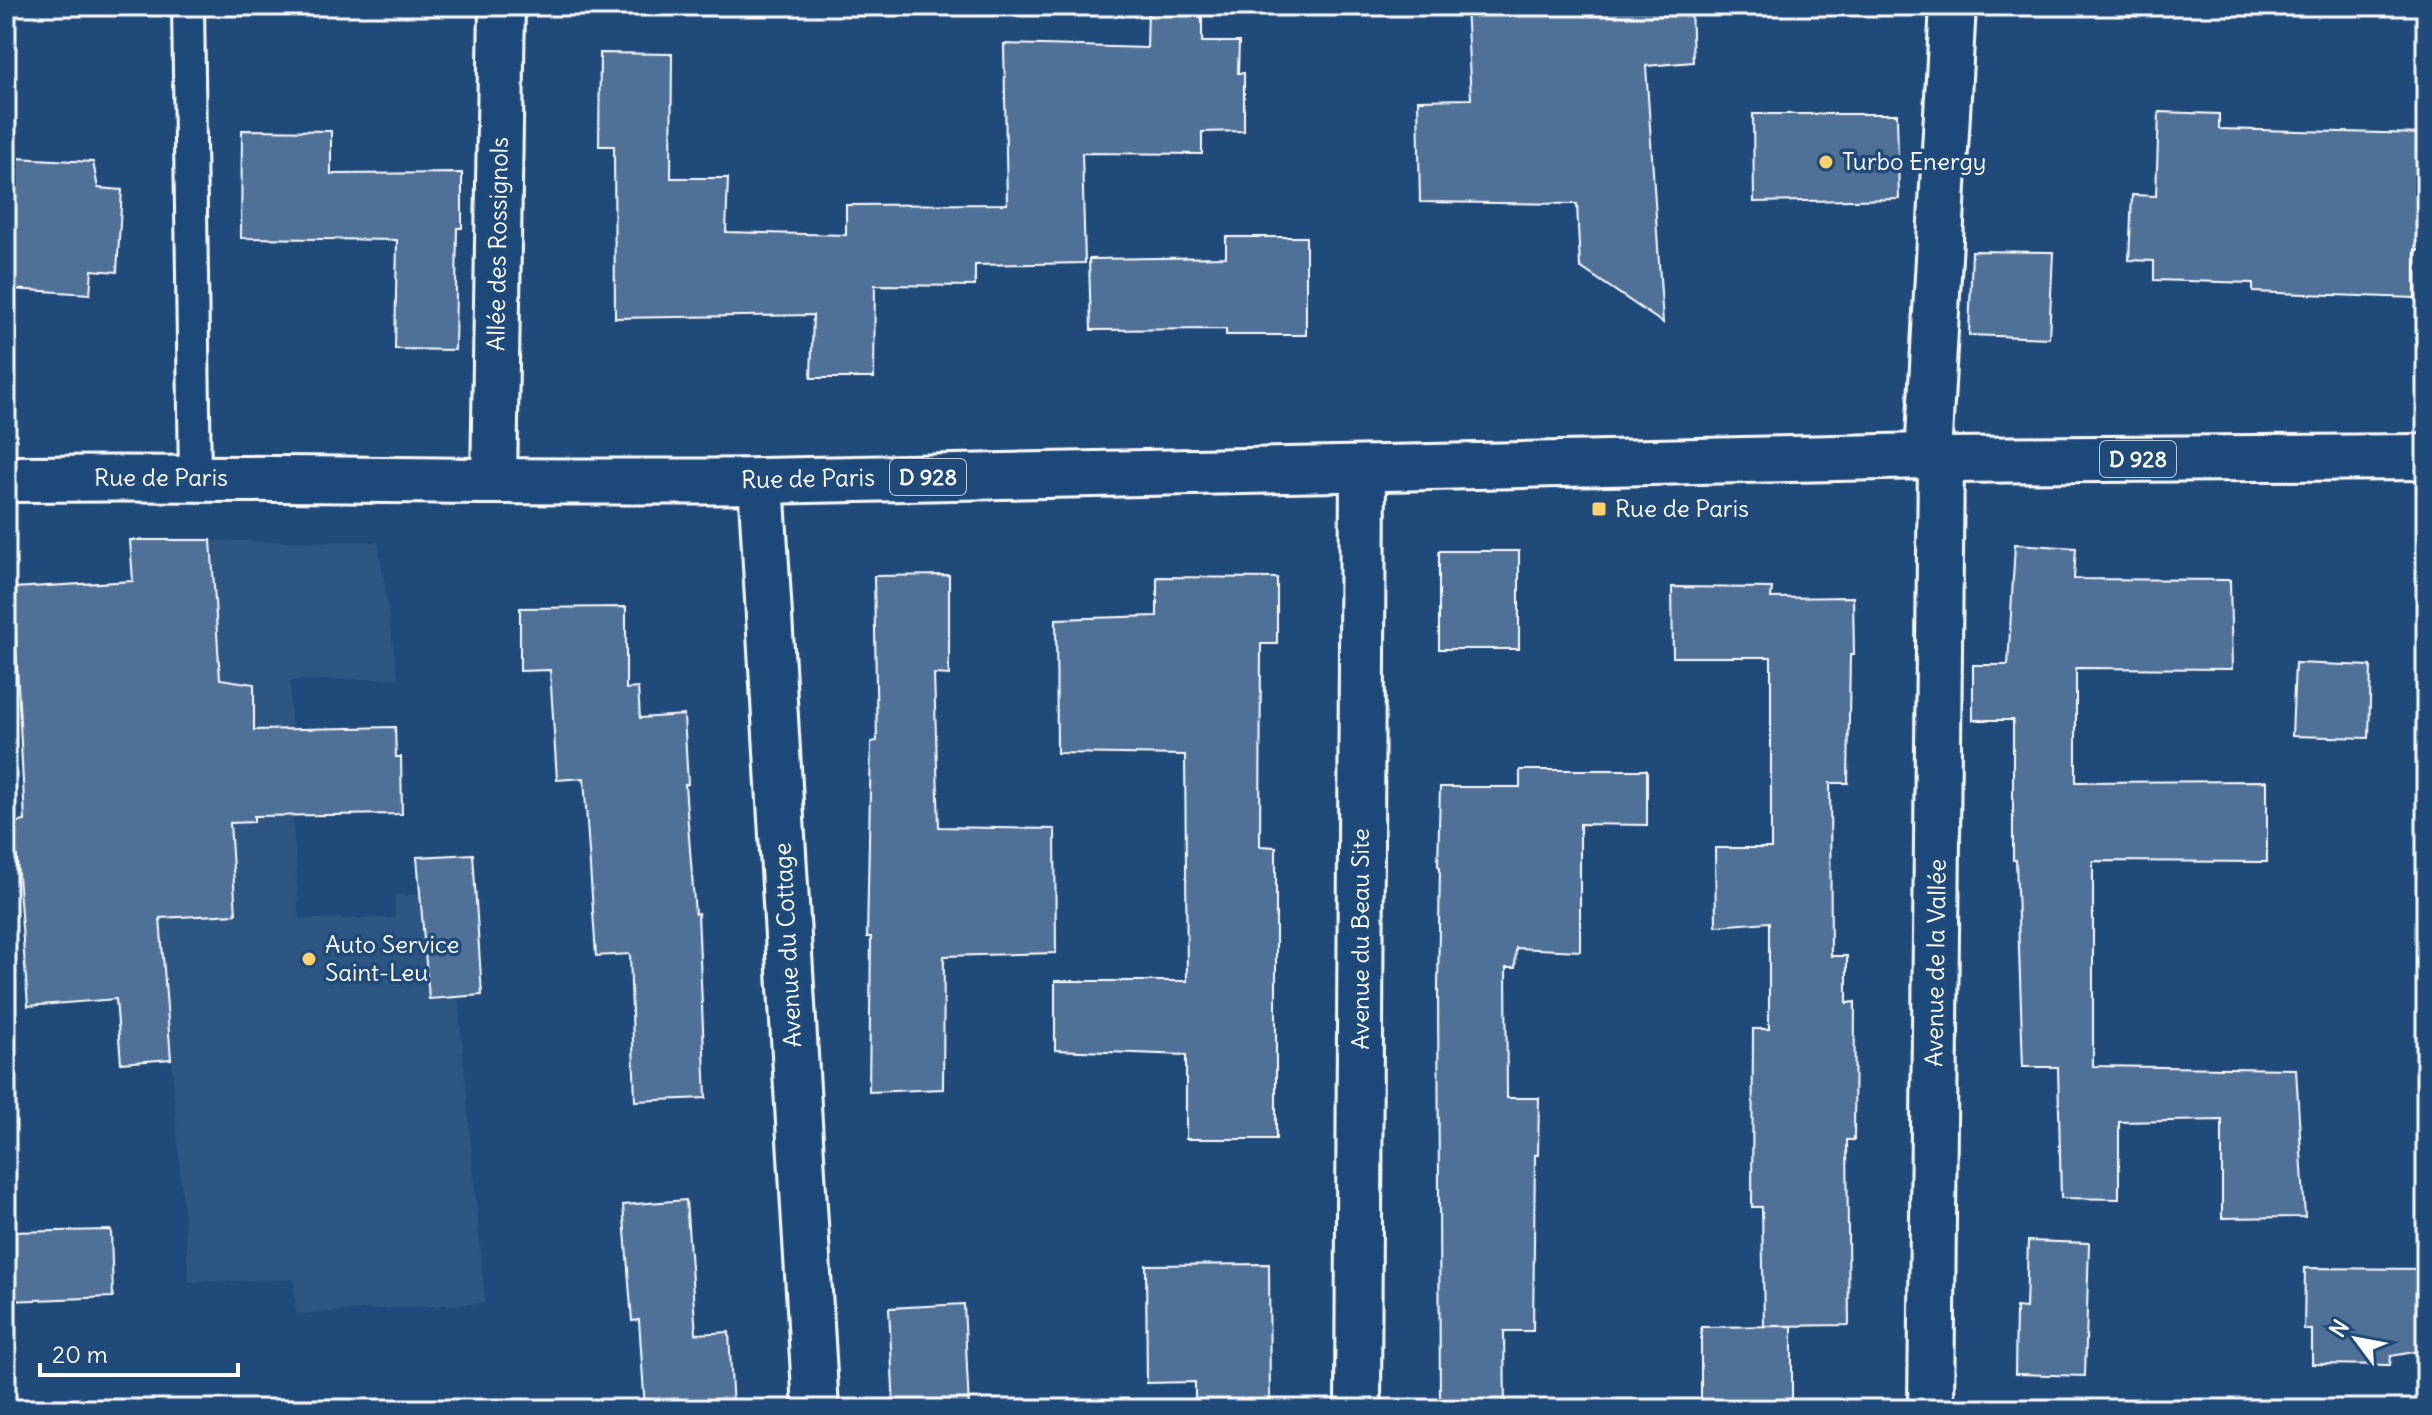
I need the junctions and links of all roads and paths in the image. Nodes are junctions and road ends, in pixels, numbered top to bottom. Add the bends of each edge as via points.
1 (188, 6) edge
2 (502, 6) edge
3 (1953, 6) edge
4 (2426, 457) edge
5 (1934, 458) junction
6 (1363, 469) junction
7 (195, 477) junction
8 (6, 479) edge
9 (494, 481) junction
10 (761, 481) junction
11 (816, 1409) edge
12 (1358, 1409) edge
13 (1931, 1409) edge

1 - 7 lane
2 - 9 street, Allée des Rossignols
3 - 5 street, Avenue de la Vallée
4 - 5 street, D 928
5 - 6 street, Rue de Paris / D 928
5 - 13 street, Avenue de la Vallée via 1940,517
6 - 10 street, Rue de Paris / D 928
6 - 12 street, Avenue du Beau Site
7 - 8 street, Rue de Paris / D 928
7 - 9 street, Rue de Paris / D 928
9 - 10 street, Rue de Paris / D 928
10 - 11 street, Avenue du Cottage

